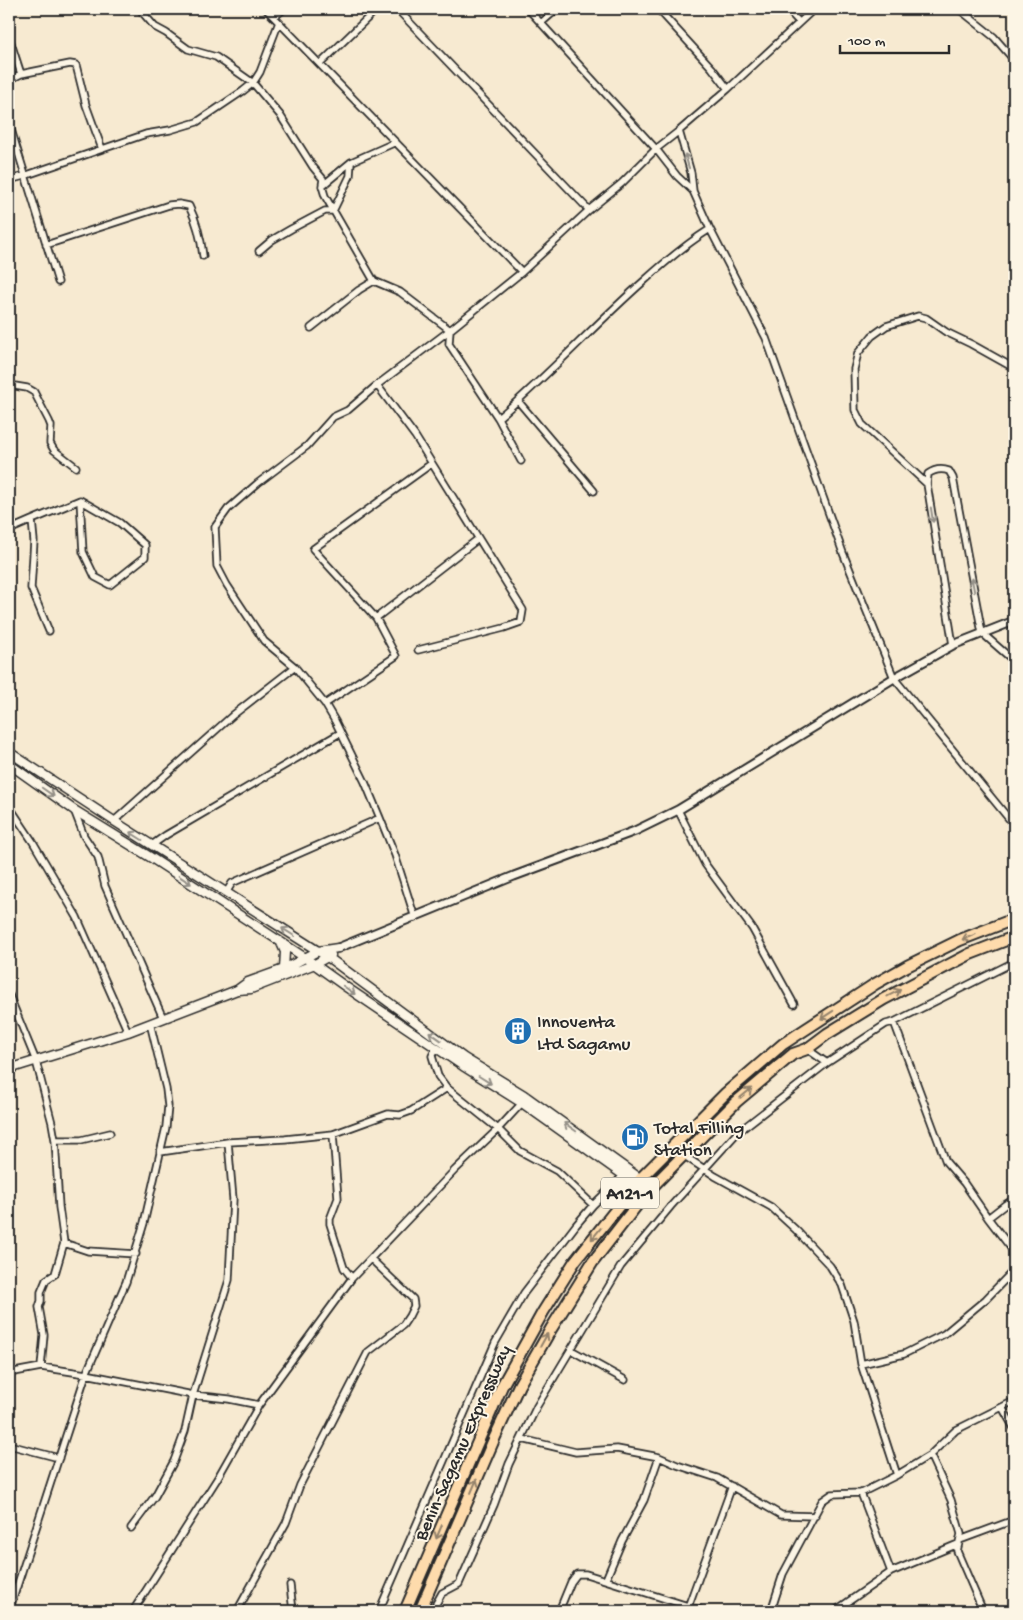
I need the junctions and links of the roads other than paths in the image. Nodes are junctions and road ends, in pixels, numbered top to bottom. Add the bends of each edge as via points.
1 (266, 9) edge
2 (284, 9) edge
3 (377, 9) edge
4 (397, 9) edge
5 (528, 9) edge
6 (557, 9) edge
7 (658, 9) edge
8 (787, 9) edge
9 (814, 9) edge
10 (959, 9) edge
11 (142, 12) dead end
12 (274, 17) junction
13 (279, 22) junction
14 (799, 22) junction
15 (541, 23) junction
16 (9, 37) edge
17 (1014, 60) edge
18 (320, 64) junction
19 (21, 74) junction
20 (9, 80) edge
21 (253, 83) junction
22 (728, 89) junction
23 (9, 123) edge
24 (679, 131) junction
25 (396, 142) junction
26 (102, 149) junction
27 (656, 149) junction
28 (351, 162) junction
29 (24, 176) junction
30 (9, 180) edge
31 (322, 186) junction
32 (693, 191) junction
33 (589, 210) junction
34 (333, 211) junction
35 (710, 229) junction
36 (46, 246) junction
37 (259, 251) dead end
38 (203, 256) dead end
39 (522, 272) junction
40 (374, 281) junction
41 (58, 282) dead end
42 (311, 328) dead end
43 (450, 330) junction
44 (1014, 368) edge
45 (9, 384) edge
46 (377, 385) junction
47 (518, 401) junction
48 (498, 418) junction
49 (521, 461) dead end
50 (431, 464) junction
51 (76, 467) dead end
52 (927, 484) junction
53 (594, 491) dead end
54 (80, 500) junction
55 (32, 520) junction
56 (9, 530) edge
57 (478, 539) junction
58 (376, 618) junction
59 (1014, 621) edge
60 (49, 630) dead end
61 (982, 633) junction
62 (954, 645) junction
63 (418, 650) dead end
64 (1014, 661) edge
65 (295, 667) junction
66 (894, 678) junction
67 (324, 704) junction
68 (340, 733) junction
69 (9, 752) edge
70 (9, 764) edge
71 (9, 806) edge
72 (74, 810) junction
73 (678, 810) junction
74 (380, 818) junction
75 (114, 822) junction
76 (1014, 825) edge
77 (152, 845) junction
78 (226, 893) junction
79 (415, 918) junction
80 (1014, 918) edge
81 (1014, 937) edge
82 (281, 943) junction
83 (338, 948) junction
84 (318, 951) junction
85 (304, 957) junction
86 (329, 958) junction
87 (1014, 962) edge
88 (315, 964) junction
89 (284, 969) junction
90 (292, 972) junction
91 (329, 974) junction
92 (237, 990) junction
93 (9, 995) edge
94 (794, 1004) dead end
95 (163, 1018) junction
96 (894, 1022) junction
97 (150, 1023) junction
98 (128, 1032) junction
99 (436, 1048) junction
100 (807, 1049) junction
101 (36, 1061) junction
102 (827, 1063) junction
103 (9, 1069) edge
104 (447, 1088) junction
105 (522, 1104) junction
106 (498, 1129) junction
107 (110, 1132) dead end
108 (333, 1134) junction
109 (55, 1140) junction
110 (228, 1142) junction
111 (160, 1152) junction
112 (683, 1155) junction
113 (705, 1169) junction
114 (624, 1175) junction
115 (639, 1181) junction
116 (649, 1189) junction
117 (1014, 1199) edge
118 (593, 1205) junction
119 (988, 1218) junction
120 (64, 1243) junction
121 (1014, 1252) edge
122 (136, 1254) junction
123 (371, 1259) junction
124 (1014, 1270) edge
125 (352, 1278) junction
126 (571, 1350) junction
127 (861, 1364) junction
128 (41, 1368) junction
129 (9, 1373) edge
130 (86, 1374) junction
131 (625, 1380) dead end
132 (192, 1396) junction
133 (1014, 1401) edge
134 (259, 1405) junction
135 (1002, 1407) junction
136 (1014, 1428) edge
137 (522, 1439) junction
138 (9, 1446) edge
139 (930, 1455) junction
140 (659, 1457) junction
141 (59, 1458) junction
142 (897, 1475) junction
143 (732, 1486) junction
144 (860, 1493) junction
145 (815, 1516) junction
146 (1014, 1520) edge
147 (131, 1528) dead end
148 (959, 1542) junction
149 (891, 1572) junction
150 (606, 1580) junction
151 (290, 1585) dead end
152 (688, 1607) junction
153 (9, 1611) edge
154 (133, 1611) edge
155 (237, 1611) edge
156 (293, 1611) edge
157 (379, 1611) edge
158 (405, 1611) edge
159 (420, 1611) edge
160 (432, 1611) edge
161 (559, 1611) edge
162 (704, 1611) edge
163 (771, 1611) edge
164 (834, 1611) edge
165 (984, 1611) edge

1 - 12 street
2 - 12 street
3 - 18 street
4 - 33 street
5 - 15 street
6 - 15 street
7 - 22 street
8 - 14 street
9 - 14 street
10 - 17 street via 994,37
11 - 21 street via 155,27 188,49 216,57
12 - 13 street
13 - 18 street
13 - 21 street
14 - 22 street
15 - 27 street
16 - 19 street
18 - 25 street
19 - 20 street
19 - 26 street via 76,65
21 - 26 street via 197,122
21 - 31 street via 280,115 323,180
22 - 24 street
23 - 29 street
24 - 27 street
32 -> 24 street
25 - 28 street
25 - 39 street
26 - 29 street
27 - 32 street
27 - 33 street
28 - 31 street
28 - 34 street via 350,176
29 - 30 street
29 - 36 street
31 - 34 street
32 - 35 street
33 - 39 street
34 - 37 street via 325,211 291,229
34 - 40 street
35 - 47 street via 690,241 626,297
35 - 66 street via 766,338 843,553
36 - 38 street via 179,204 189,206 192,211
36 - 41 street
39 - 43 street
40 - 42 street
40 - 43 street via 400,292
43 - 46 street
43 - 48 street via 449,344
44 - 52 street via 918,316 886,326 858,352 854,369 855,410 862,424
45 - 51 street via 34,392 51,426 50,443
46 - 50 street via 415,436
46 - 65 street via 348,410 333,417 307,446 228,509 215,527 216,566 264,641
47 - 48 street
47 - 53 street
48 - 49 street
50 - 57 street
50 - 58 street via 314,550
61 -> 52 street via 953,478 949,471 934,470 928,474
52 -> 62 street
54 - 54 street via 83,552 95,577 110,585 145,557 145,545 120,523
54 - 55 street
55 - 56 street
55 - 60 street via 31,588
57 - 58 street
57 - 63 street via 523,610 521,622
58 - 67 street via 396,656
59 - 61 street
61 - 62 street
61 - 64 street
62 - 66 street
65 - 67 street
65 - 75 street via 233,715
66 - 73 street
66 - 76 street
67 - 68 street
68 - 74 street
68 - 77 street
69 - 75 main road
70 -> 72 main road
71 - 98 street via 77,917
72 -> 82 main road
72 - 95 street via 84,836 98,857 105,886
73 - 79 street via 635,831 514,876
73 - 94 street via 705,864 752,928
74 - 78 street via 232,883
74 - 79 street
77 -> 75 main road
77 - 78 main road
84 -> 78 main road
79 - 83 street
80 -> 115 highway, Benin-Sagamu Expressway / A121-1 via 907,966 784,1044 726,1092
100 -> 81 highway, Benin-Sagamu Expressway / A121-1 via 884,998 970,954
82 - 85 main road
82 - 89 main road via 285,952
83 - 84 main road
83 - 86 main road
84 - 85 main road
84 - 86 main road
85 - 88 main road
85 - 89 main road
86 - 88 main road
115 -> 86 main road via 524,1095 464,1058
87 - 96 street
88 - 90 main road
88 - 91 main road
89 - 92 main road via 248,982
90 - 91 main road
90 - 92 main road via 251,989
91 -> 99 main road
92 - 95 main road
93 - 101 street
95 - 97 main road
96 - 102 street
96 - 119 street via 946,1162
97 - 98 main road
97 - 111 street via 168,1106
98 - 101 main road
99 - 104 street via 432,1056 438,1076
99 -> 105 main road
100 - 102 street
112 -> 100 highway, Benin-Sagamu Expressway / A121-1 via 736,1102 792,1054
101 - 103 main road
101 - 109 street
102 - 113 street via 736,1133
104 - 106 street
104 - 108 street via 411,1111 400,1115 388,1114
105 - 106 street
105 - 114 main road
106 - 118 street via 520,1151 557,1171
106 - 123 street
107 - 109 street via 81,1140
108 - 110 street
108 - 125 street via 338,1198 330,1224 344,1268
109 - 120 street
110 - 111 street
110 - 132 street via 233,1199 229,1280
111 - 122 street
112 - 113 street
112 - 116 highway, Benin-Sagamu Expressway / A121-1
113 - 126 street via 620,1266
113 - 127 street via 771,1207 830,1266 842,1285 854,1321
114 - 115 main road
114 - 118 street
115 - 116 main road
115 -> 158 highway, Benin-Sagamu Expressway / A121-1 via 575,1261 502,1386
159 -> 116 highway, Benin-Sagamu Expressway / A121-1 via 519,1386 592,1262
117 - 119 street
118 - 157 street via 524,1293 495,1343
119 - 121 street
120 - 122 street via 88,1251
120 - 128 street via 55,1274 46,1280 38,1307 44,1335
122 - 130 street
123 - 125 street
123 - 155 street via 412,1299 414,1306 402,1324 368,1352 300,1485 286,1523
124 - 127 street via 986,1300 944,1334 904,1354
125 - 134 street
126 - 131 street
126 - 137 street via 537,1406
127 - 142 street
128 - 129 street
128 - 130 street
130 - 132 street
130 - 141 street
132 - 134 street
132 - 147 street via 174,1460 156,1496
133 - 135 street
134 - 154 street via 217,1479
135 - 136 street
135 - 139 street via 956,1430
137 - 140 street via 576,1452 617,1449
137 - 160 street via 459,1584 442,1593
138 - 141 street
139 - 142 street
139 - 148 street via 951,1500 961,1534
140 - 143 street
140 - 150 street via 644,1500
141 - 153 street
142 - 144 street
143 - 145 street via 781,1516
143 - 152 street
144 - 145 street via 832,1494 822,1501
144 - 149 street
145 - 163 street via 783,1574
146 - 148 street
148 - 149 street
148 - 165 street via 957,1551
149 - 164 street
150 - 152 street
150 - 161 street via 577,1574
151 - 156 street
152 - 162 street

